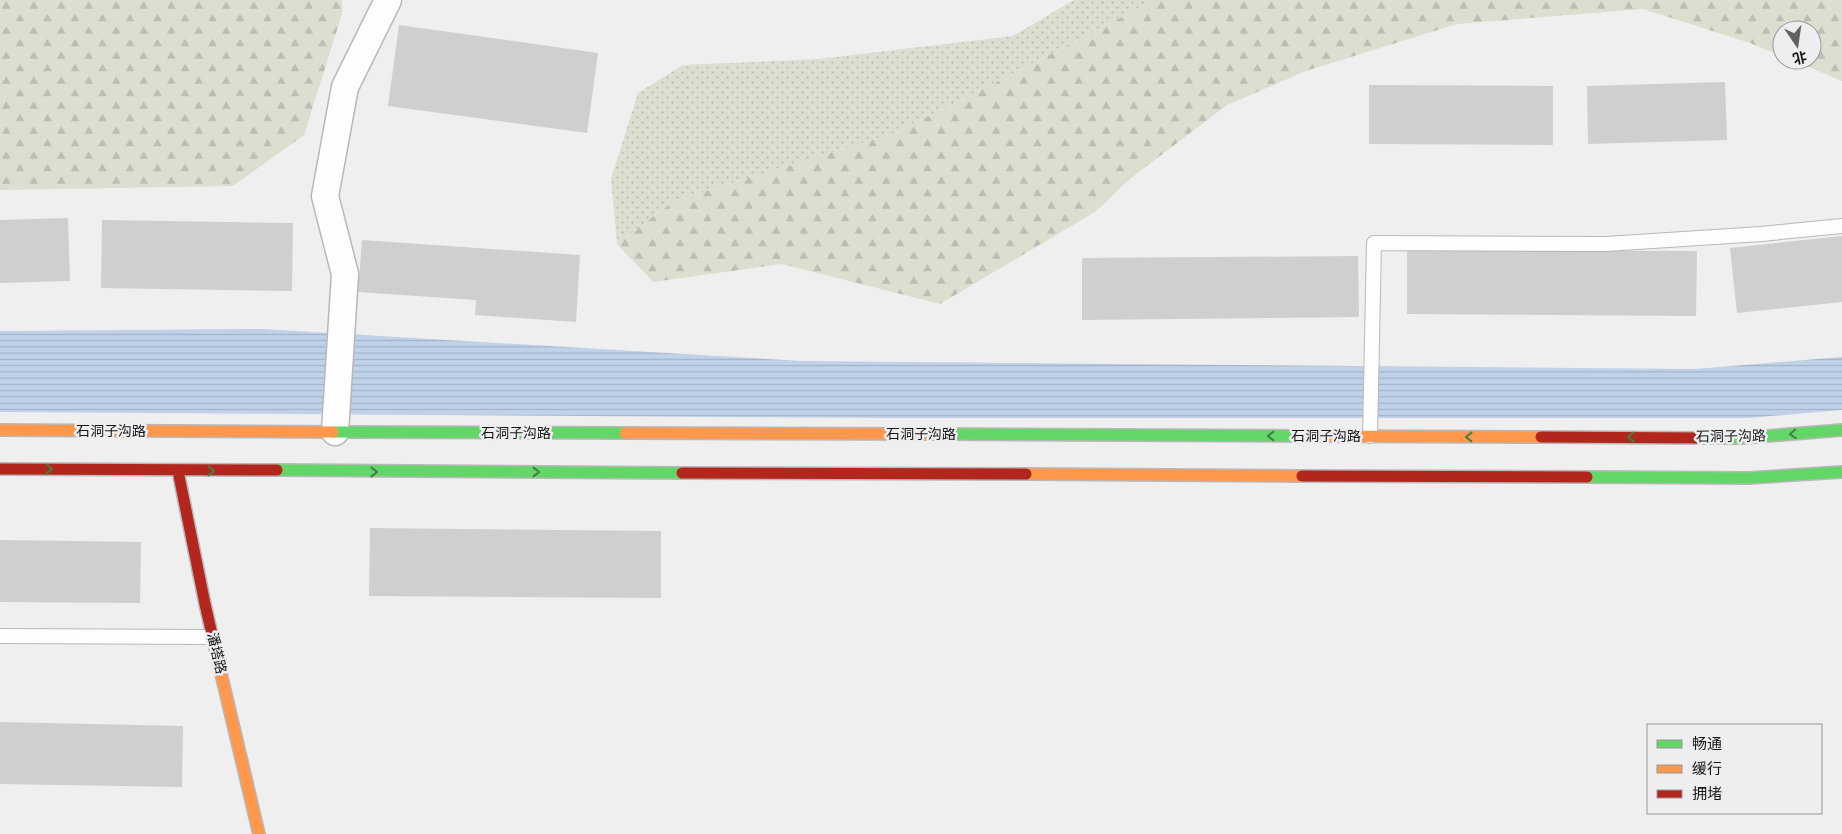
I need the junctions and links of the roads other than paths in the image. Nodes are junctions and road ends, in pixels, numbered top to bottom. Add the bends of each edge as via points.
1 (388, 0) edge
2 (1842, 226) edge
3 (336, 424) junction
4 (0, 430) edge
5 (1842, 430) edge
6 (1370, 436) junction
7 (0, 469) edge
8 (178, 471) junction
9 (1842, 472) edge
10 (0, 636) edge
11 (213, 637) junction
12 (259, 834) edge

1 - 3 street via 345,87 325,196 345,274
2 - 6 lane via 1606,244 1374,243
3 - 4 main road, 石洞子沟路
6 -> 3 main road, 石洞子沟路
5 -> 6 main road, 石洞子沟路 via 1742,438
7 -> 8 main road
8 -> 9 main road via 1728,478
8 - 11 main road, 潘塔路
10 - 11 lane
11 - 12 main road, 潘塔路

